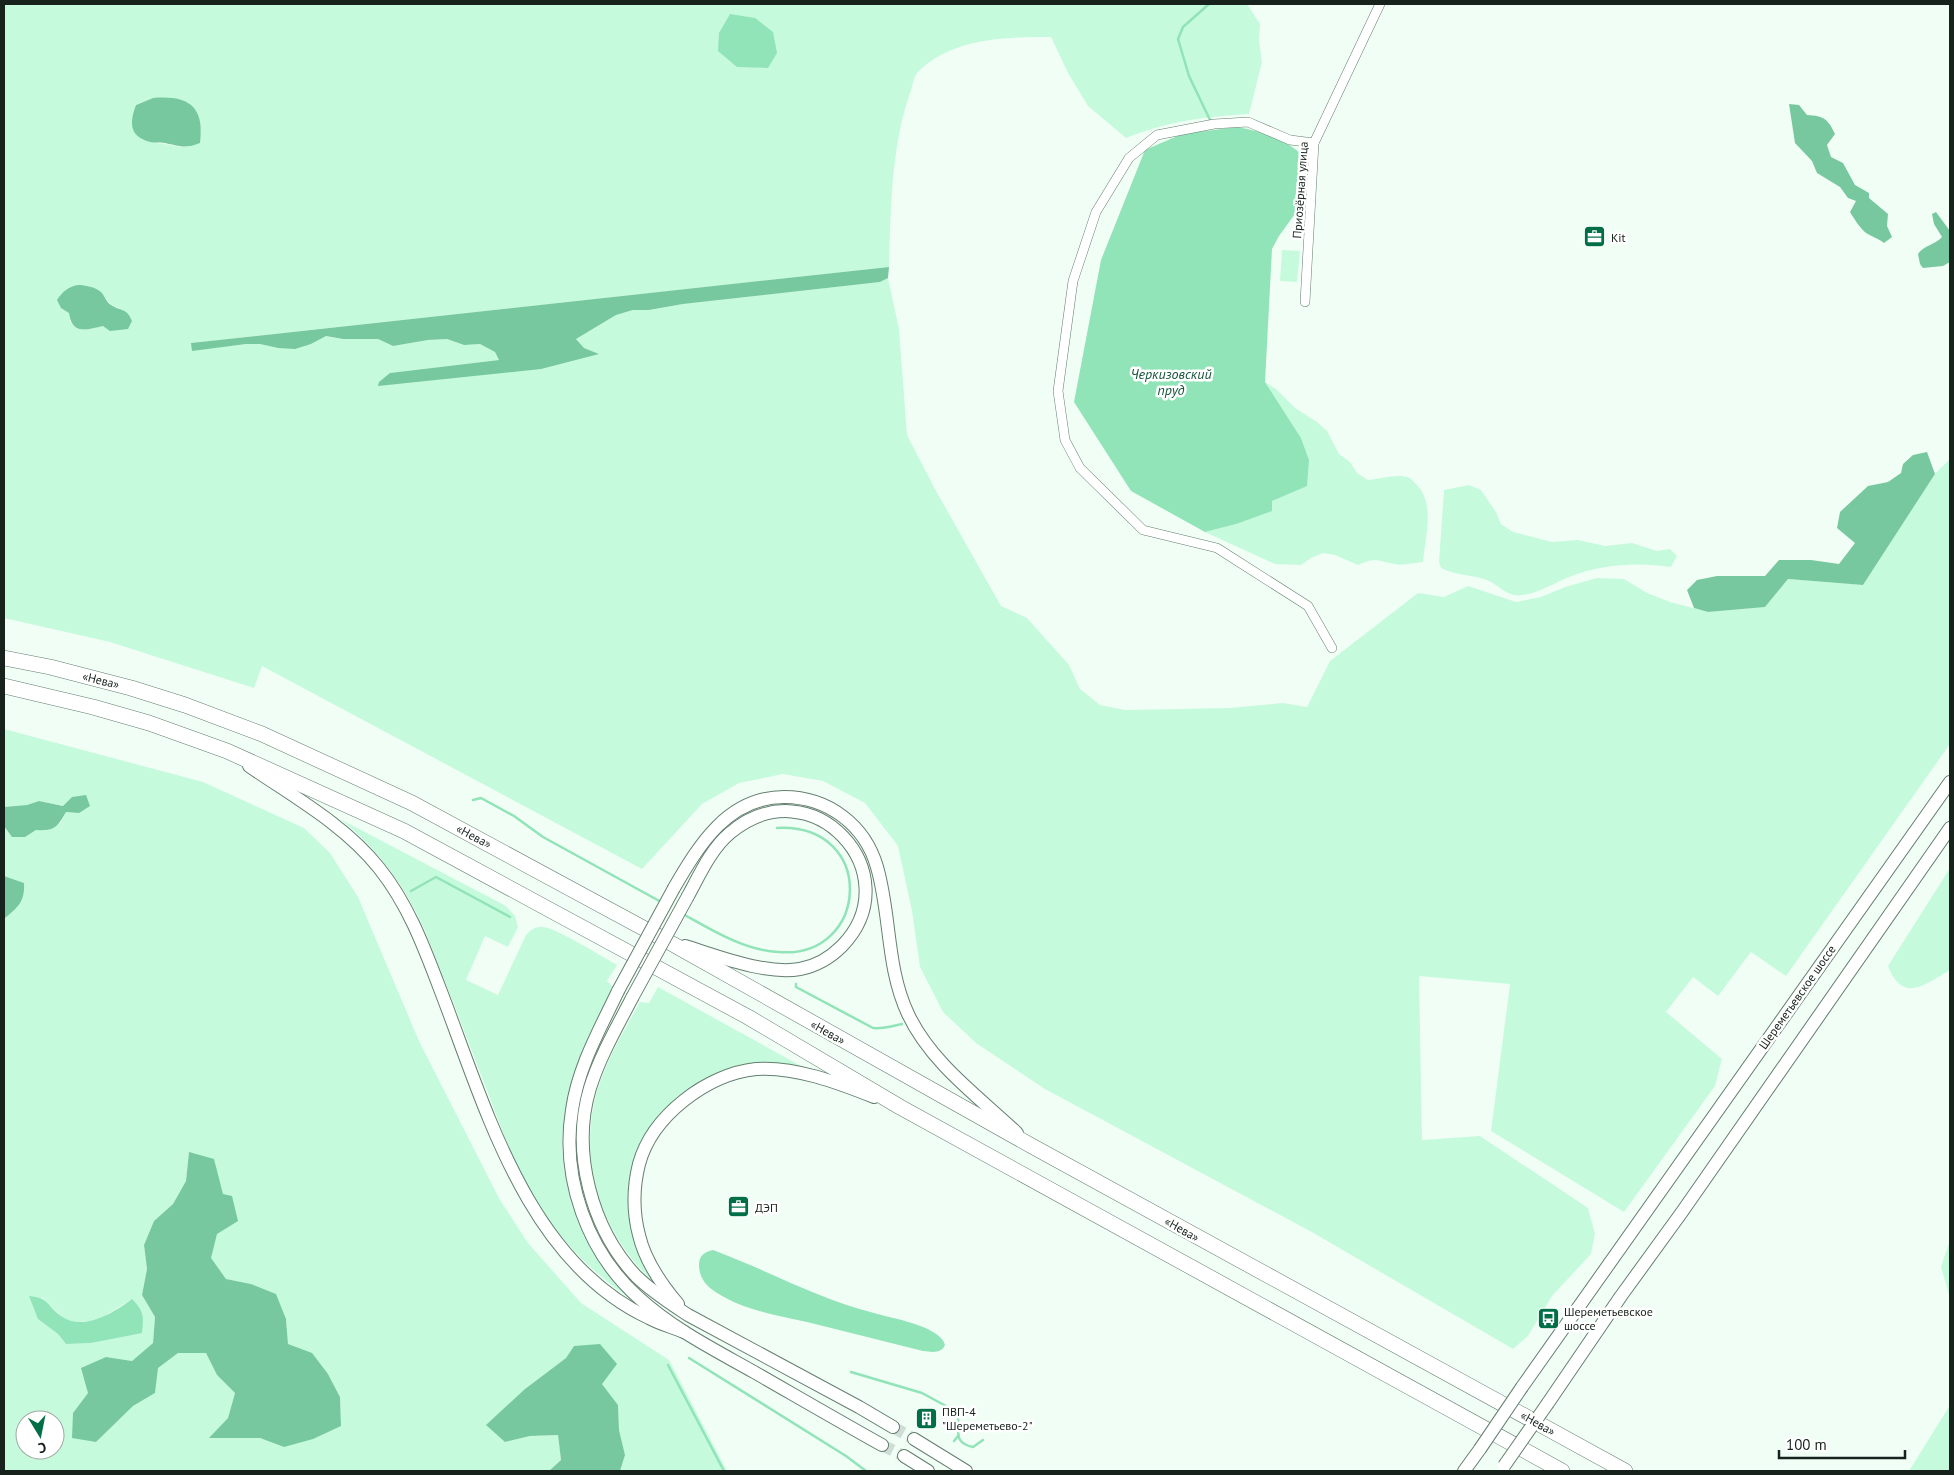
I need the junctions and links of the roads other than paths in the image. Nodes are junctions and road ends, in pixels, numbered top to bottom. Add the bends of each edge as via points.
1 (1380, 4) edge
2 (1314, 143) junction
3 (1305, 302) dead end
4 (1332, 648) dead end
5 (4, 658) edge
6 (4, 686) edge
7 (227, 751) junction
8 (1950, 782) edge
9 (1950, 828) edge
10 (669, 942) junction
11 (900, 1107) junction
12 (1030, 1145) junction
13 (688, 1315) junction
14 (684, 1332) junction
15 (893, 1427) tunnel mouth
16 (914, 1439) tunnel mouth
17 (882, 1445) tunnel mouth
18 (904, 1456) tunnel mouth
19 (1502, 1468) edge
20 (928, 1471) edge
21 (966, 1471) edge
22 (1464, 1471) edge
23 (1562, 1471) edge
24 (1625, 1471) edge

1 - 2 street, Приозёрная улица
2 - 3 street, Приозёрная улица
2 - 4 street via 1290,140 1248,122 1214,124 1157,135 1129,158 1096,212 1073,281 1058,391 1066,440 1080,468 1143,530 1217,548 1308,606
5 - 10 highway, «Нева» via 131,688 262,734 412,803
6 - 7 highway via 93,706
7 - 11 highway via 404,831 748,1017
7 - 14 main road via 321,814 379,868 400,898 418,934 501,1146 535,1211 555,1240 596,1283 625,1305
8 - 22 main road, Шереметьевское шоссе, bridge
9 - 19 main road, bridge
10 - 12 highway, «Нева»
10 - 13 main road, bridge via 770,969 800,969 816,964 850,938 857,926 865,885 859,859 830,824 817,817 786,811 755,817 729,834 706,864 688,896 597,1069 590,1090 584,1132 586,1171 593,1202 604,1228 637,1276
11 - 13 main road via 841,1084 787,1071 756,1069 725,1076 700,1088 676,1106 648,1143 639,1163 634,1212 646,1258
11 - 23 highway
12 - 14 main road, bridge via 931,1051 908,1014 896,980 880,882 871,851 854,826 833,809 802,798 783,797 749,804 734,812 705,839 618,990 583,1065 569,1131 572,1174 579,1206 590,1232 611,1268 640,1299
12 - 24 highway, «Нева»
13 - 15 main road
14 - 17 main road
16 - 21 main road
18 - 20 main road

